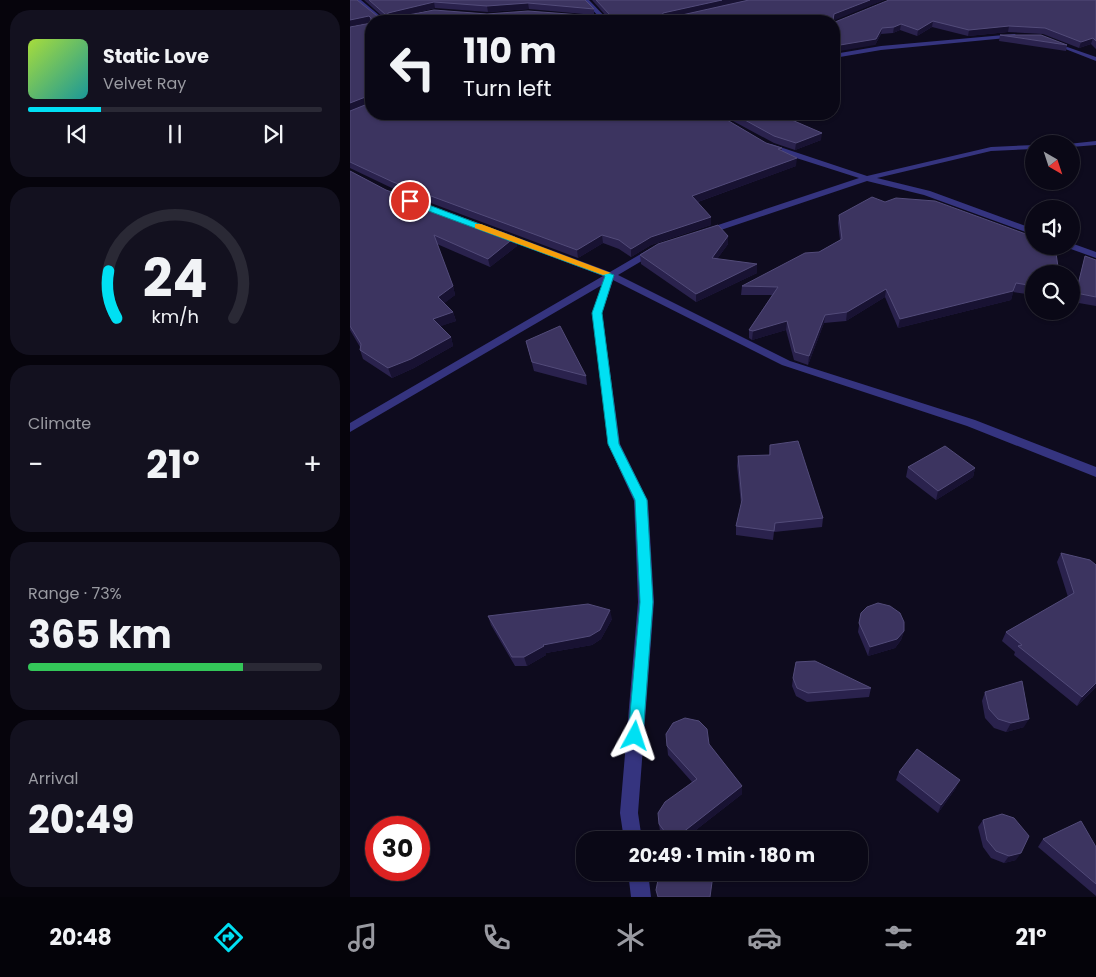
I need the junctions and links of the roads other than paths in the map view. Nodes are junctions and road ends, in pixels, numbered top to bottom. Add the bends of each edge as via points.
1 (358, 0) edge
2 (586, 0) edge
3 (376, 15) edge
4 (600, 15) edge
5 (1024, 36) edge
6 (1041, 37) edge
7 (840, 55) edge
8 (1096, 59) edge
9 (761, 142) edge
10 (1096, 143) edge
11 (1080, 144) edge
12 (1025, 147) edge
13 (867, 178) junction
14 (1025, 229) edge
15 (492, 231) edge
16 (692, 236) edge
17 (664, 246) edge
18 (1080, 249) edge
19 (1096, 255) edge
20 (610, 275) junction
21 (350, 428) edge
22 (1096, 472) edge
23 (632, 831) edge
24 (639, 881) edge
25 (642, 897) edge

1 - 3 street
2 - 4 street
5 - 7 street via 881,48
6 - 8 street
9 - 13 street
10 - 11 street
12 - 13 street via 991,149
13 - 14 street via 926,193
13 - 16 street
15 - 20 street
17 - 20 street
18 - 19 street
20 - 21 street
20 - 22 street via 786,364 971,423
20 - 23 street via 597,313 614,444 641,500 646,602 629,813
24 - 25 street

